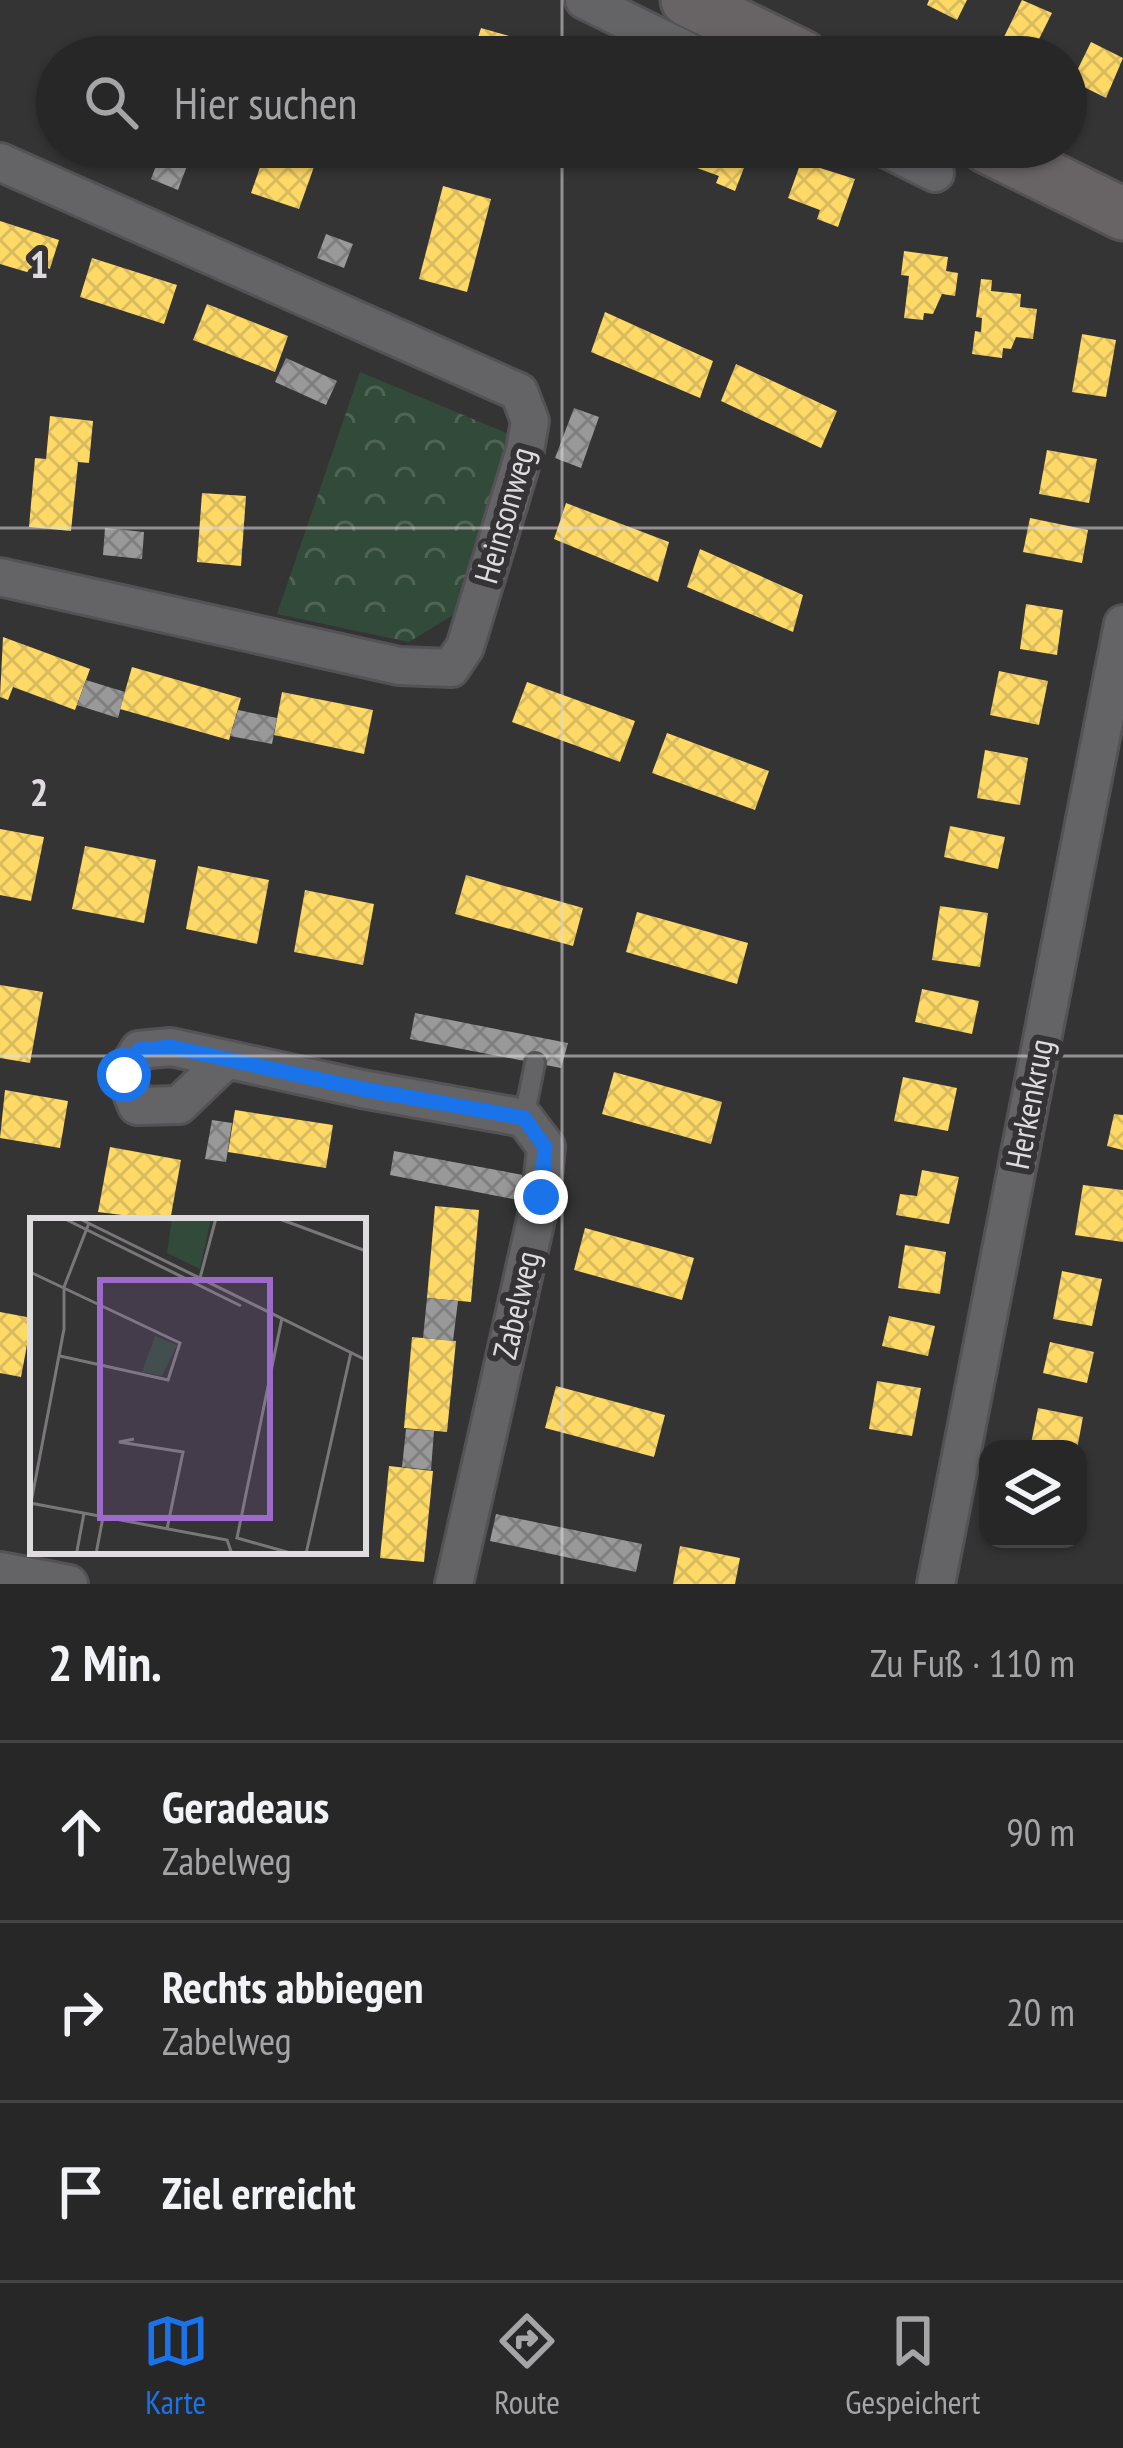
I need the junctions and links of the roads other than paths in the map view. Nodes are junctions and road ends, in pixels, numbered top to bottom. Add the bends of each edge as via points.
1 (584, 0) edge
2 (687, 0) edge
3 (657, 36) edge
4 (760, 36) edge
5 (0, 162) edge
6 (927, 168) edge
7 (1030, 168) edge
8 (935, 172) dead end
9 (1123, 214) edge
10 (0, 577) edge
11 (1123, 624) edge
12 (225, 1061) dead end
13 (535, 1064) dead end
14 (524, 1118) junction
15 (454, 1584) edge
16 (936, 1584) edge

1 - 3 street
2 - 4 main road
5 - 10 street, Heinsonweg via 519,392 530,421 465,647 451,668 399,666
6 - 8 street
7 - 9 main road
11 - 16 street, Herkenkrug
12 - 14 street
13 - 14 lane
14 - 15 street, Zabelweg via 545,1147 541,1197

